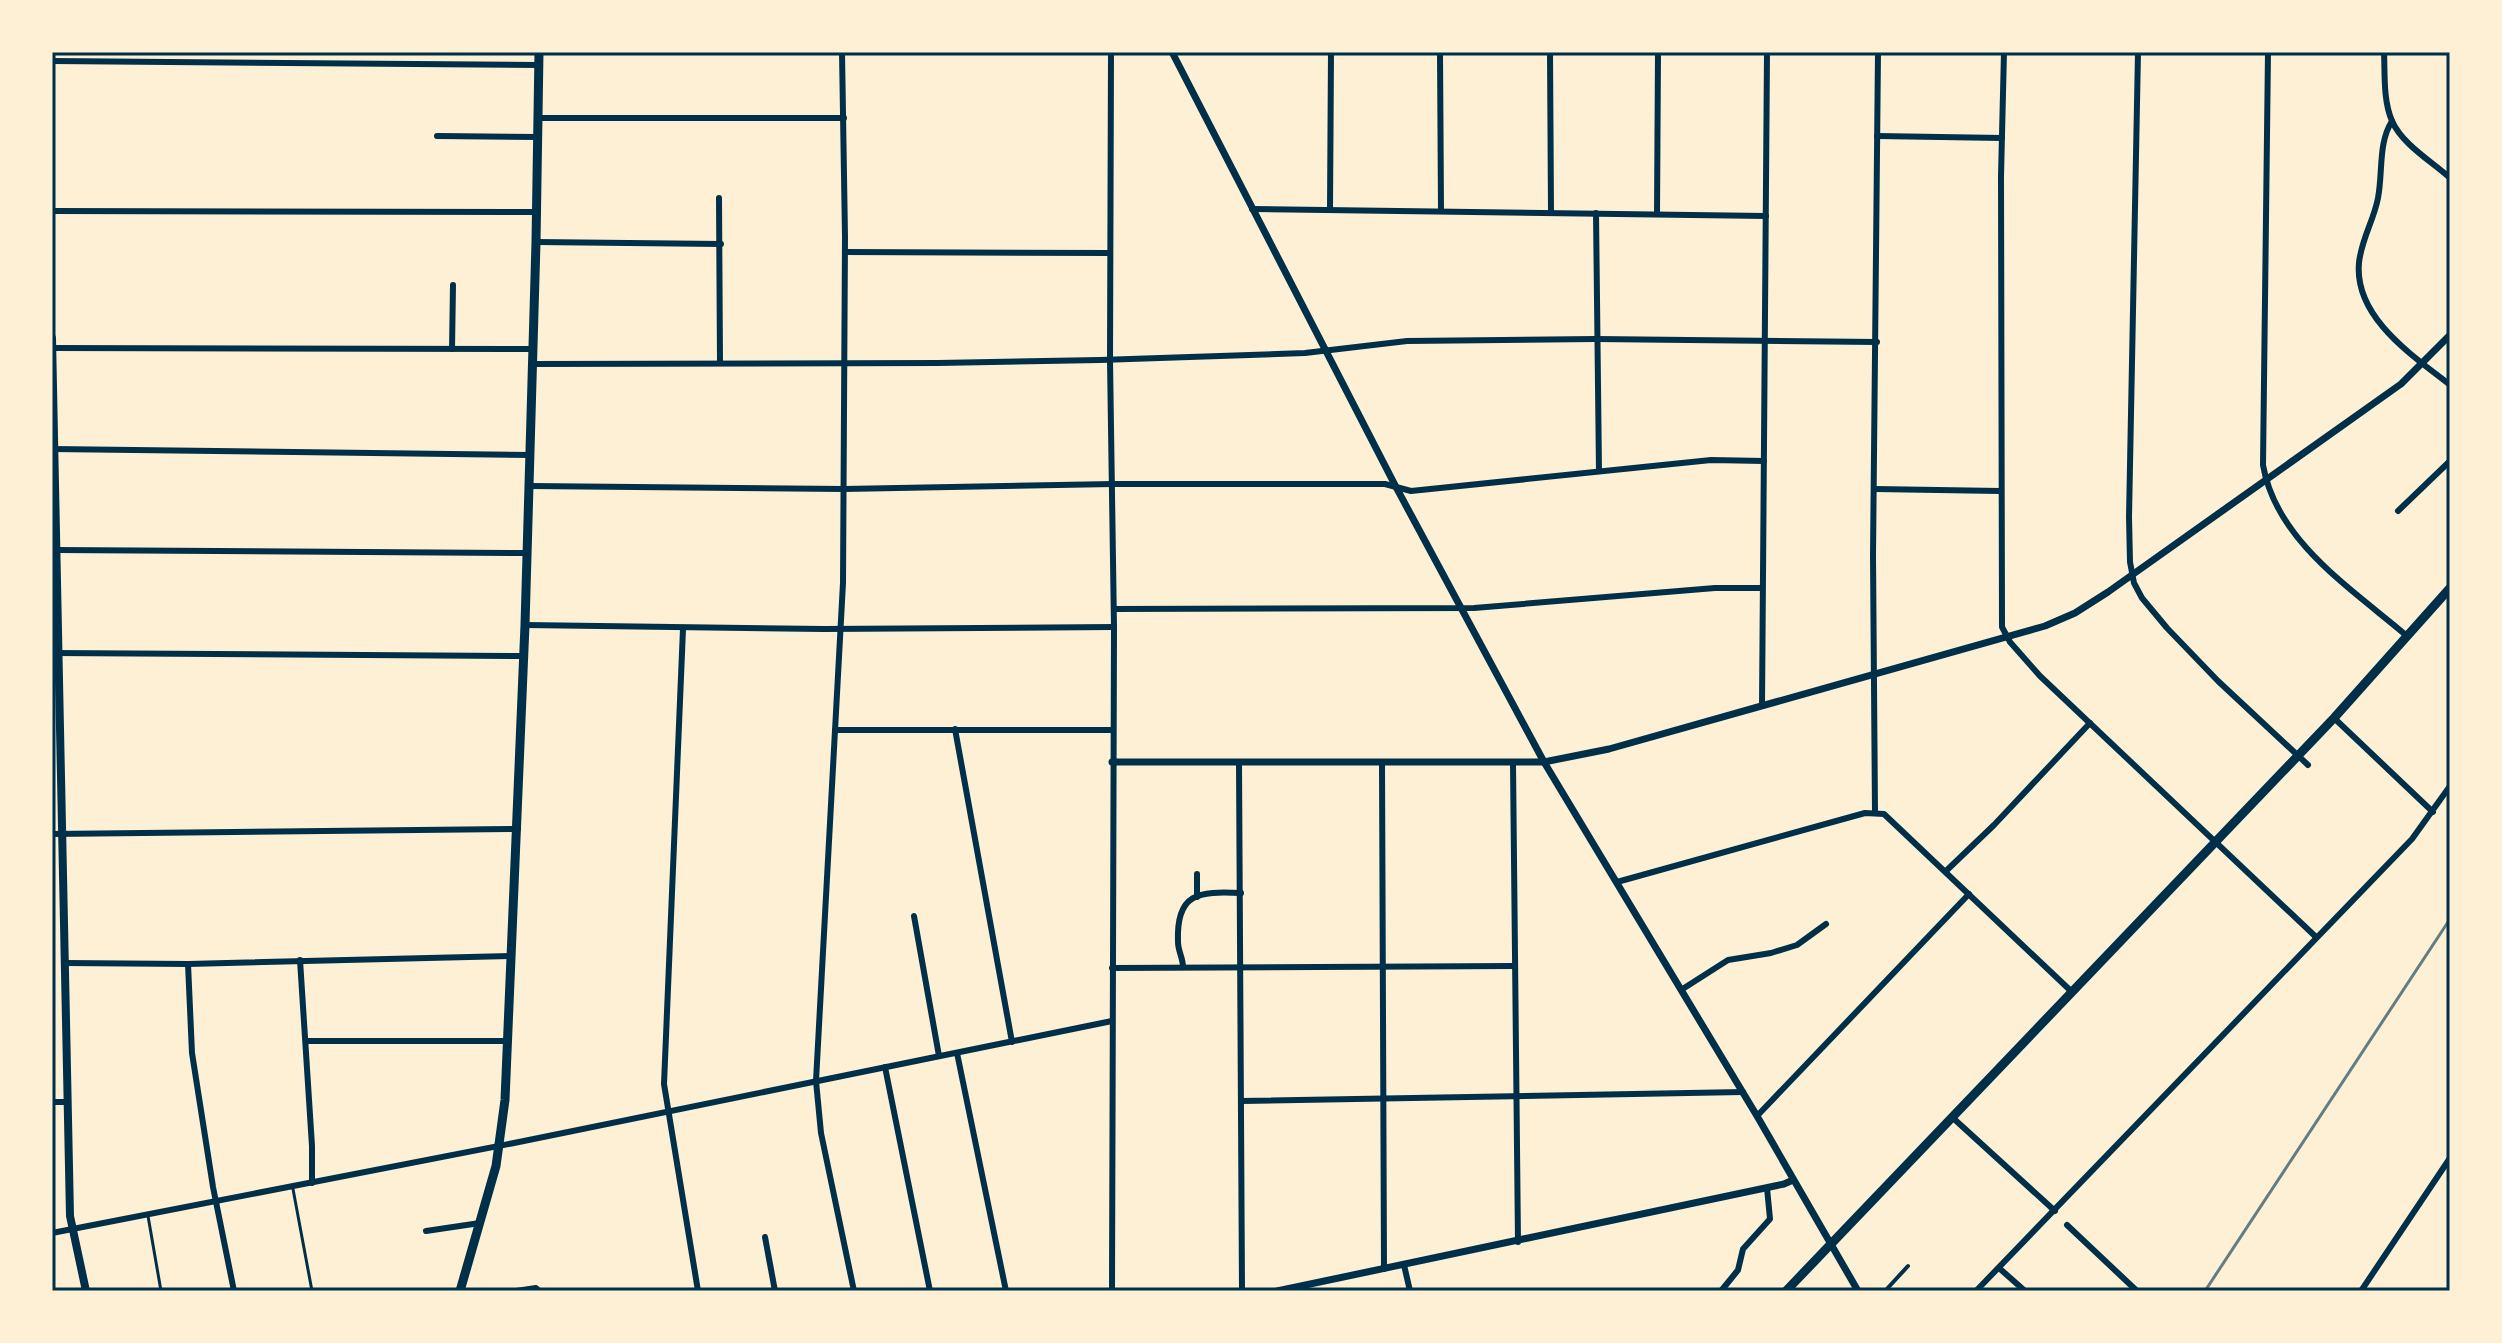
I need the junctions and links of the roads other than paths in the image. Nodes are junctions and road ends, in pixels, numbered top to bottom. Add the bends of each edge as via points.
1 (539, 52) edge
2 (842, 52) edge
3 (1111, 52) edge
4 (1172, 52) edge
5 (1331, 52) edge
6 (1440, 52) edge
7 (1550, 52) edge
8 (1658, 52) edge
9 (1767, 52) edge
10 (1878, 52) edge
11 (2004, 52) edge
12 (2138, 52) edge
13 (2268, 52) edge
14 (2384, 52) edge
15 (52, 61) edge
16 (538, 65) junction
17 (537, 118) junction
18 (844, 118) junction
19 (2392, 121) junction
20 (437, 136) dead end
21 (1877, 136) junction
22 (537, 137) junction
23 (2002, 138) junction
24 (2450, 178) edge
25 (719, 198) dead end
26 (1252, 209) junction
27 (1330, 209) junction
28 (1441, 210) junction
29 (52, 211) edge
30 (537, 212) junction
31 (1551, 212) junction
32 (1596, 213) junction
33 (1657, 214) junction
34 (1766, 216) junction
35 (536, 242) junction
36 (721, 244) junction
37 (845, 252) junction
38 (1110, 253) junction
39 (453, 285) dead end
40 (2450, 335) edge
41 (52, 338) edge
42 (1596, 339) junction
43 (1763, 341) junction
44 (1877, 342) junction
45 (52, 348) edge
46 (452, 349) junction
47 (533, 349) junction
48 (1325, 351) junction
49 (1110, 360) junction
50 (720, 363) junction
51 (843, 363) junction
52 (533, 364) junction
53 (2424, 364) junction
54 (2450, 385) edge
55 (53, 449) edge
56 (530, 455) junction
57 (1764, 461) junction
58 (2450, 461) edge
59 (1599, 471) junction
60 (2266, 481) junction
61 (1113, 484) junction
62 (530, 486) junction
63 (1396, 487) junction
64 (844, 489) junction
65 (1875, 489) junction
66 (2000, 491) junction
67 (2398, 511) dead end
68 (56, 550) junction
69 (527, 553) junction
70 (2132, 575) junction
71 (1762, 588) junction
72 (2450, 588) edge
73 (1461, 608) junction
74 (1114, 609) junction
75 (525, 625) junction
76 (1114, 627) junction
77 (683, 629) junction
78 (841, 629) junction
79 (2407, 636) junction
80 (2007, 637) junction
81 (55, 653) edge
82 (524, 656) junction
83 (1874, 674) junction
84 (1762, 706) junction
85 (2334, 718) junction
86 (2090, 723) junction
87 (956, 729) junction
88 (835, 730) junction
89 (1112, 730) junction
90 (2298, 756) junction
91 (1112, 762) junction
92 (1544, 762) junction
93 (1239, 763) junction
94 (1382, 764) junction
95 (1513, 764) junction
96 (2308, 765) dead end
97 (2450, 786) edge
98 (1875, 812) junction
99 (2433, 812) junction
100 (518, 829) junction
101 (57, 834) edge
102 (2216, 841) junction
103 (1946, 871) junction
104 (1197, 874) dead end
105 (1617, 882) junction
106 (1241, 893) junction
107 (1969, 894) junction
108 (1197, 897) junction
109 (914, 916) dead end
110 (1826, 924) dead end
111 (2316, 937) junction
112 (512, 956) junction
113 (300, 960) junction
114 (65, 963) junction
115 (188, 964) junction
116 (1383, 966) junction
117 (1514, 966) junction
118 (1183, 967) junction
119 (1241, 967) junction
120 (1112, 968) junction
121 (1681, 990) junction
122 (2073, 992) junction
123 (1112, 1021) junction
124 (306, 1041) junction
125 (508, 1041) junction
126 (1012, 1042) junction
127 (957, 1053) junction
128 (939, 1056) junction
129 (885, 1067) junction
130 (816, 1081) junction
131 (1743, 1092) junction
132 (1516, 1096) junction
133 (1383, 1100) junction
134 (1241, 1101) junction
135 (52, 1102) edge
136 (68, 1102) junction
137 (666, 1111) junction
138 (1757, 1116) junction
139 (1953, 1118) junction
140 (499, 1145) junction
141 (2450, 1158) edge
142 (1793, 1180) junction
143 (312, 1183) junction
144 (292, 1187) junction
145 (1767, 1188) junction
146 (216, 1202) junction
147 (2055, 1211) junction
148 (148, 1215) junction
149 (480, 1223) junction
150 (2067, 1225) dead end
151 (73, 1229) junction
152 (426, 1231) dead end
153 (52, 1233) edge
154 (765, 1237) dead end
155 (1518, 1242) junction
156 (1830, 1245) junction
157 (1404, 1265) junction
158 (1908, 1266) dead end
159 (1999, 1268) junction
160 (1384, 1269) junction
161 (538, 1290) edge
162 (86, 1291) edge
163 (161, 1291) edge
164 (234, 1291) edge
165 (312, 1291) edge
166 (460, 1291) edge
167 (516, 1291) edge
168 (698, 1291) edge
169 (775, 1291) edge
170 (854, 1291) edge
171 (930, 1291) edge
172 (1006, 1291) edge
173 (1112, 1291) edge
174 (1242, 1291) edge
175 (1277, 1291) edge
176 (1410, 1291) edge
177 (1721, 1291) edge
178 (1786, 1291) edge
179 (1858, 1291) edge
180 (1885, 1291) edge
181 (1976, 1291) edge
182 (2025, 1291) edge
183 (2137, 1291) edge
184 (2361, 1291) edge

1 - 16 main road
2 - 18 street
3 - 38 street
4 - 26 street
5 - 27 street
6 - 28 street
7 - 31 street
8 - 33 street
9 - 34 street
10 - 21 street
11 - 23 street
12 - 70 street
13 - 60 street
14 - 19 street
15 - 16 street
16 - 17 main road
17 - 18 street
17 - 22 main road
18 - 37 street
19 - 24 street
19 - 53 street via 2383,135 2381,181 2363,241 2359,281 2377,319
20 - 22 street
21 - 23 street
21 - 44 street
22 - 30 main road
23 - 66 street
25 - 36 street
26 - 27 street
26 - 48 street
27 - 28 street
28 - 31 street
29 - 30 street
30 - 35 main road
31 - 32 street
32 - 33 street
32 - 42 street
33 - 34 street
34 - 43 street
35 - 36 street
35 - 47 main road
36 - 50 street
37 - 38 street
37 - 51 street
38 - 49 street
39 - 46 street
40 - 53 street
41 - 45 main road
42 - 43 street
42 - 48 street via 1407,341
42 - 59 street
43 - 44 street
43 - 57 street
44 - 65 street
45 - 46 street
45 - 55 main road
46 - 47 street
47 - 52 main road
48 - 49 street
48 - 63 street
49 - 51 street
49 - 61 street
50 - 51 street
50 - 52 street
51 - 64 street
52 - 56 main road
53 - 54 street
53 - 60 street
55 - 56 street
55 - 68 main road
56 - 62 main road
57 - 59 street via 1711,460
57 - 71 street
58 - 67 street
59 - 63 street via 1411,491
60 - 70 street
60 - 79 street via 2276,506 2308,550
61 - 63 street
61 - 64 street
61 - 74 street
62 - 64 street
62 - 69 main road
63 - 73 street
64 - 78 street
65 - 66 street
65 - 83 street
66 - 80 street via 2001,613
68 - 69 street
68 - 81 main road
69 - 75 main road
70 - 80 street via 2075,613
70 - 90 street via 2142,598 2167,628
71 - 73 street
71 - 84 street
72 - 79 main road
73 - 74 street
73 - 92 street
74 - 76 street
75 - 77 street
75 - 82 main road
76 - 78 street
76 - 89 street
77 - 78 street
77 - 137 street
78 - 88 street
79 - 85 main road
80 - 83 street
80 - 86 street
81 - 82 street
81 - 101 main road
82 - 100 main road
83 - 84 street
83 - 98 street
84 - 92 street
85 - 90 main road
85 - 99 street
86 - 102 street
86 - 103 street
87 - 88 street
87 - 89 street
87 - 126 street
88 - 130 street
89 - 91 street
90 - 96 street
90 - 102 main road
91 - 93 street
91 - 120 street
92 - 95 street
92 - 105 street
93 - 94 street
93 - 106 street
94 - 95 street
94 - 116 street
95 - 117 street
97 - 99 street
98 - 103 street via 1889,817
98 - 105 street
99 - 111 street
100 - 101 street
100 - 112 main road
101 - 114 main road
102 - 111 street
102 - 122 main road
103 - 107 street
104 - 108 street
105 - 121 street
106 - 108 street
106 - 119 street
107 - 122 street
107 - 138 street
108 - 118 street via 1179,916
109 - 128 street
110 - 121 street via 1797,945 1728,960
111 - 147 street
112 - 113 street
112 - 125 main road
113 - 115 street
113 - 124 street
114 - 115 street
114 - 136 main road
115 - 146 street via 192,1053
116 - 117 street
116 - 119 street
116 - 133 street
117 - 132 street
118 - 119 street
118 - 120 street
119 - 134 street
120 - 123 street
121 - 131 street
122 - 139 main road
123 - 126 street
123 - 173 street
124 - 125 street
124 - 143 street
125 - 140 main road
126 - 127 street
127 - 128 street
127 - 172 street
128 - 129 street
129 - 130 street
129 - 171 street
130 - 137 street
130 - 170 street via 821,1133
131 - 132 street
131 - 138 street
132 - 133 street
132 - 155 street
133 - 134 street
133 - 160 street
134 - 174 street
135 - 136 street
136 - 151 main road
137 - 140 street
137 - 168 street
138 - 142 street
139 - 147 street
139 - 156 main road
140 - 143 street
140 - 149 main road
141 - 184 street
142 - 145 street
142 - 156 street
143 - 144 street
144 - 146 street
144 - 165 lane
145 - 155 street
145 - 177 street via 1770,1219 1743,1249 1738,1270
146 - 148 street
146 - 164 street
147 - 159 street
148 - 151 street
148 - 163 lane
149 - 152 street
149 - 166 main road
150 - 183 street
151 - 153 street
151 - 162 main road
154 - 169 street
155 - 157 street
156 - 178 main road
156 - 179 street
157 - 160 street
157 - 176 street
158 - 180 street
159 - 181 street
159 - 182 street
160 - 175 street
161 - 167 street

